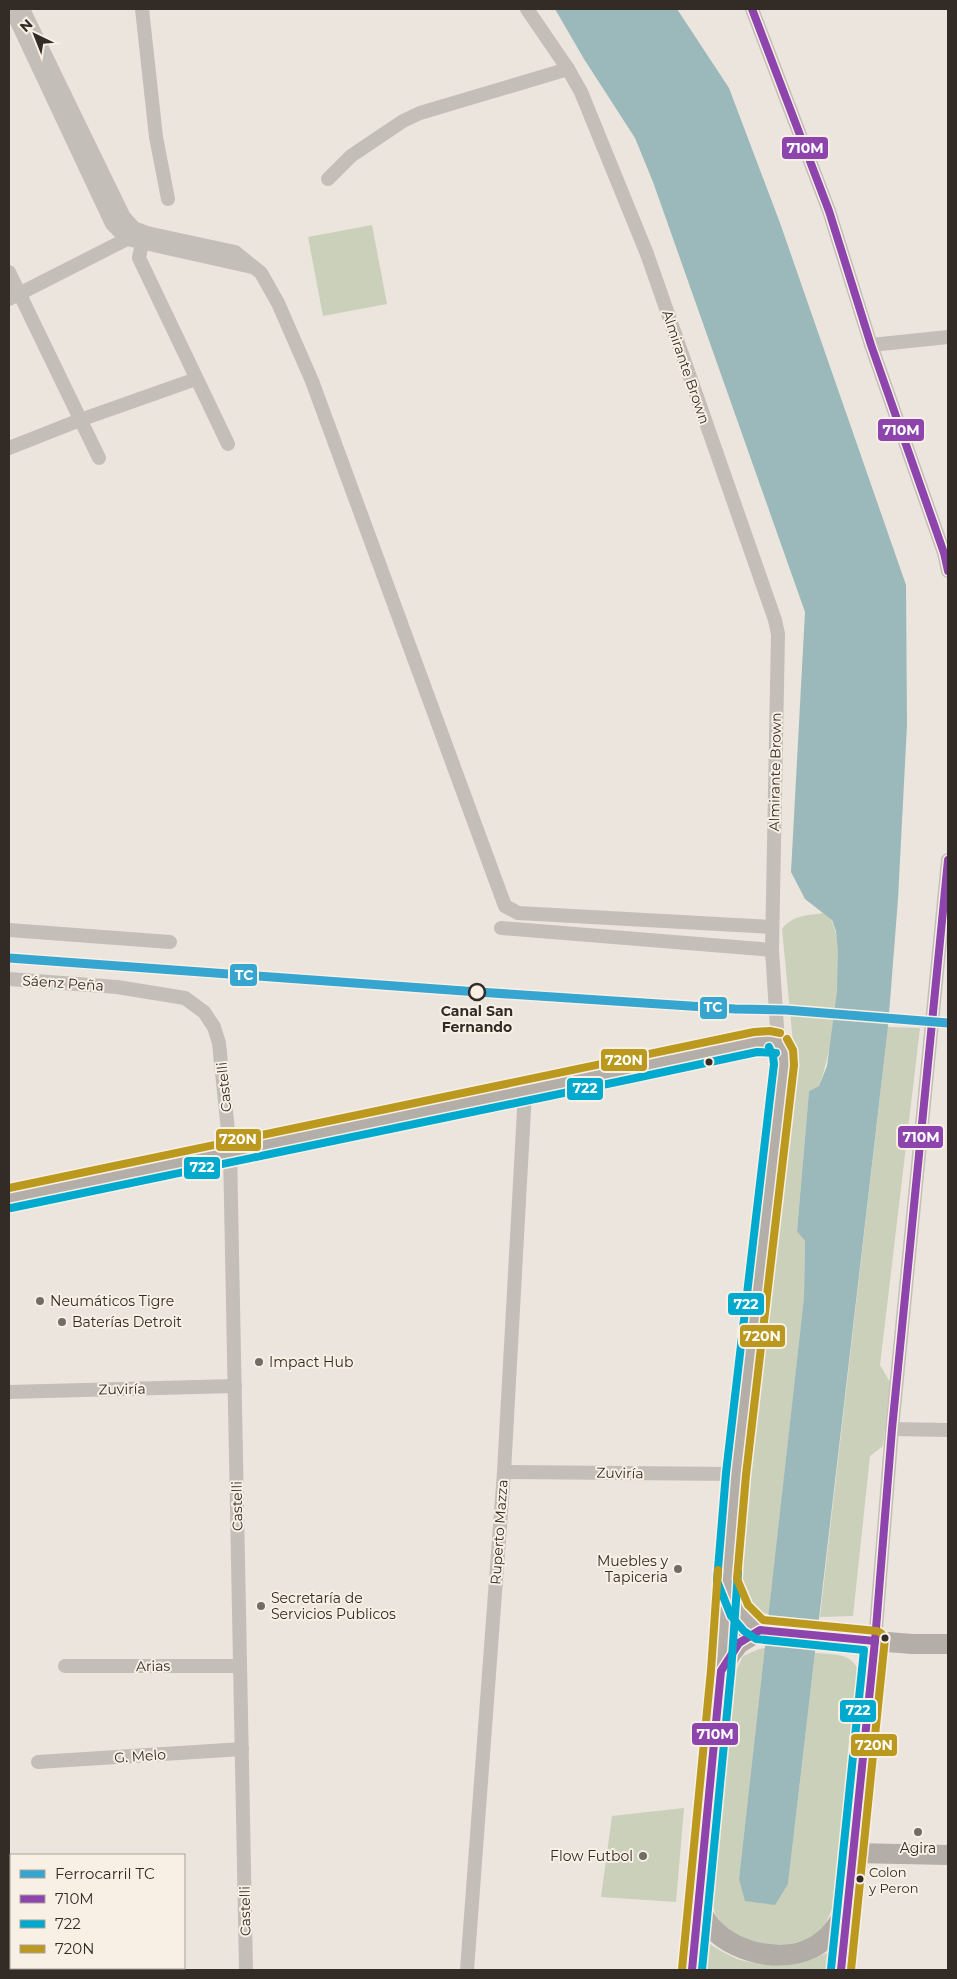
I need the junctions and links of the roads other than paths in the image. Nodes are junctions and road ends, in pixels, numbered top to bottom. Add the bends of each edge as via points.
1 (142, 9) edge
2 (527, 9) edge
3 (752, 9) edge
4 (19, 13) edge
5 (568, 69) junction
6 (328, 179) dead end
7 (168, 199) dead end
8 (137, 236) junction
9 (9, 272) edge
10 (14, 297) edge
11 (948, 337) edge
12 (870, 345) junction
13 (196, 379) junction
14 (80, 420) junction
15 (228, 444) dead end
16 (9, 448) edge
17 (99, 458) dead end
18 (948, 571) edge
19 (948, 860) edge
20 (772, 927) junction
21 (501, 928) dead end
22 (9, 930) edge
23 (170, 942) dead end
24 (772, 950) junction
25 (9, 979) edge
26 (219, 1043) joint
27 (778, 1043) junction
28 (525, 1092) junction
29 (230, 1150) junction
30 (9, 1198) edge
31 (235, 1386) junction
32 (9, 1392) edge
33 (892, 1429) junction
34 (948, 1430) edge
35 (504, 1472) junction
36 (736, 1474) junction
37 (727, 1581) junction
38 (760, 1630) junction
39 (874, 1641) junction
40 (948, 1644) edge
41 (65, 1666) dead end
42 (240, 1666) junction
43 (721, 1670) junction
44 (242, 1749) junction
45 (38, 1762) dead end
46 (853, 1853) junction
47 (948, 1855) edge
48 (698, 1905) junction
49 (846, 1911) junction
50 (246, 1970) edge
51 (467, 1970) edge
52 (692, 1970) edge
53 (841, 1970) edge

1 - 7 street via 156,137
2 - 5 street, Almirante Brown
3 - 12 street via 829,211
4 - 8 street via 124,217
5 - 6 street via 420,113 351,156
5 - 20 street, Almirante Brown via 581,92 647,254 776,620
8 - 10 street
8 - 13 street via 139,258
8 - 20 street via 253,268 261,273 278,303 312,381 504,906 518,913
9 - 10 street
10 - 14 street
11 - 12 street
12 - 18 street
13 - 14 street
13 - 15 street
14 - 16 street
14 - 17 street
19 - 33 street
20 - 24 street, Almirante Brown
21 - 24 street
22 - 23 street
24 - 27 street, Almirante Brown
25 - 26 street, Sáenz Peña via 117,987 185,998 204,1012
26 - 29 street, Castelli
27 - 28 street via 756,1042
27 - 36 street, Almirante Brown via 784,1064
28 - 29 street
28 - 35 street, Ruperto Mazza
29 - 30 street
29 - 31 street, Castelli
31 - 32 street, Zuviría
31 - 42 street, Castelli
33 - 34 street
33 - 39 street
35 - 36 street, Zuviría
35 - 51 street, Ruperto Mazza
36 - 37 street, Almirante Brown
37 - 38 street, Almirante Brown via 739,1610
37 - 43 street, Almirante Brown
38 - 39 main road
38 - 43 main road via 739,1643
39 - 40 street
39 - 46 main road
41 - 42 street, Arias
42 - 44 street, Castelli
43 - 48 main road, Almirante Brown
44 - 45 street, G. Melo
44 - 50 street, Castelli
46 - 47 street
46 - 49 main road
48 - 49 main road via 710,1926 735,1946 774,1955 813,1947 835,1929
48 - 52 main road, Almirante Brown
49 - 53 main road

